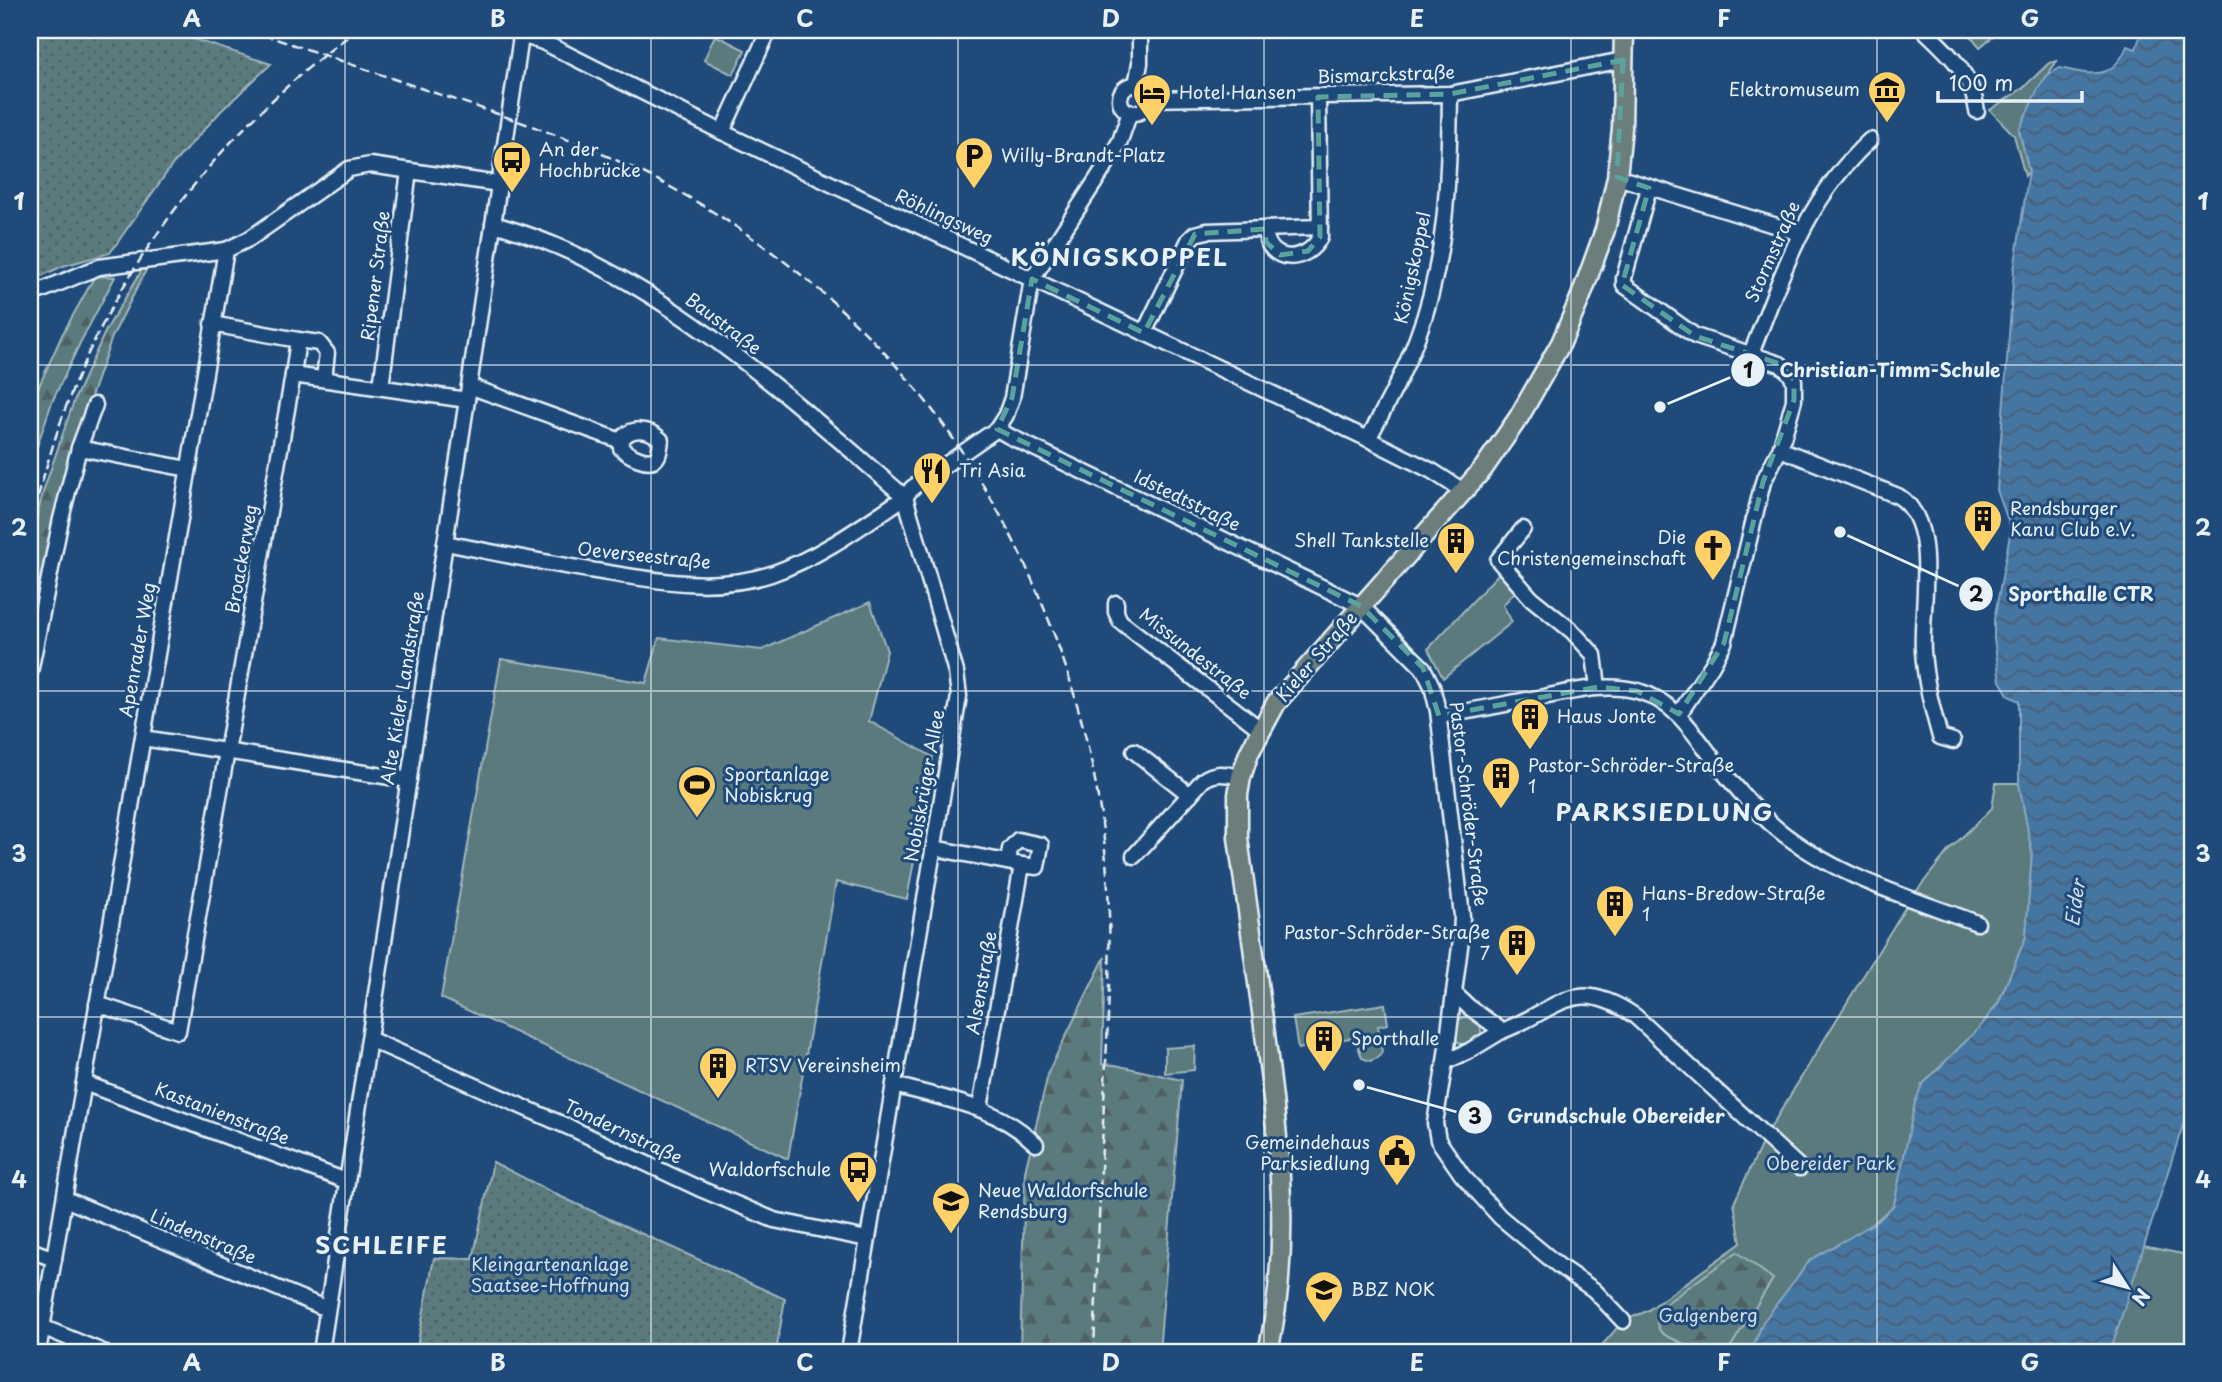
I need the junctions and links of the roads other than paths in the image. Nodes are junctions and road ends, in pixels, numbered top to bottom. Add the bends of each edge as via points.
1 (769, 30) edge
2 (1140, 30) edge
3 (1624, 30) edge
4 (1924, 30) edge
5 (521, 32) edge
6 (1623, 60) junction
7 (1136, 85) junction
8 (1450, 94) junction
9 (1318, 97) junction
10 (1147, 99) junction
11 (1977, 111) dead end
12 (1130, 112) junction
13 (722, 132) junction
14 (1870, 140) dead end
15 (409, 171) junction
16 (1617, 177) junction
17 (499, 184) junction
18 (1649, 188) junction
19 (493, 224) junction
20 (1320, 227) junction
21 (1265, 229) junction
22 (1800, 233) junction
23 (226, 250) junction
24 (1032, 279) junction
25 (30, 295) edge
26 (212, 324) junction
27 (1144, 333) junction
28 (298, 340) junction
29 (1749, 356) junction
30 (293, 374) junction
31 (324, 379) junction
32 (381, 387) junction
33 (468, 393) junction
34 (95, 405) dead end
35 (997, 429) junction
36 (1368, 439) junction
37 (621, 441) dead end
38 (79, 448) junction
39 (1780, 449) junction
40 (188, 470) junction
41 (1463, 491) junction
42 (905, 497) junction
43 (1523, 528) dead end
44 (445, 543) junction
45 (1116, 603) dead end
46 (1361, 606) junction
47 (30, 672) edge
48 (1598, 687) junction
49 (1679, 714) junction
50 (1438, 716) junction
51 (1260, 729) junction
52 (143, 738) junction
53 (1953, 741) dead end
54 (227, 751) junction
55 (1133, 751) dead end
56 (1241, 777) junction
57 (408, 779) junction
58 (1190, 795) junction
59 (934, 848) junction
60 (1134, 856) dead end
61 (1977, 923) dead end
62 (1454, 992) junction
63 (97, 1004) junction
64 (1502, 1031) junction
65 (369, 1039) junction
66 (1445, 1062) junction
67 (84, 1083) junction
68 (894, 1086) junction
69 (980, 1108) junction
70 (1036, 1144) dead end
71 (1800, 1168) dead end
72 (346, 1181) junction
73 (65, 1199) junction
74 (867, 1239) junction
75 (30, 1250) edge
76 (54, 1259) junction
77 (327, 1309) junction
78 (1623, 1321) dead end
79 (42, 1327) junction
80 (38, 1352) edge
81 (103, 1352) edge
82 (321, 1352) edge
83 (852, 1352) edge
84 (1268, 1352) edge

1 - 13 street
2 - 7 street
3 - 6 main road, Kieler Straße
4 - 11 street via 1957,62 1974,90
5 - 13 street, Röhlingsweg
5 - 17 street, Alte Kieler Landstraße
6 - 8 street, Bismarckstraße
6 - 16 main road, Kieler Straße
7 - 10 street
7 - 12 street via 1124,88 1120,95 1121,104
8 - 9 street, Bismarckstraße
8 - 36 street, Königskoppel via 1444,225 1432,290 1398,383
9 - 10 street, Bismarckstraße
9 - 20 street
10 - 12 street via 1141,111
12 - 24 street via 1106,164
13 - 24 street, Röhlingsweg
14 - 22 street, Stormstraße via 1828,185
15 - 17 street
15 - 23 street via 370,165 349,169
15 - 32 street, Ripener Straße
16 - 18 street
16 - 41 main road, Kieler Straße via 1605,230 1561,343 1503,443
17 - 19 street, Alte Kieler Landstraße
18 - 22 street
18 - 29 street via 1624,285 1695,336
19 - 33 street, Alte Kieler Landstraße
19 - 42 street, Baustraße via 524,232 596,266 698,326
20 - 21 street
20 - 21 street via 1316,246 1292,256 1270,249
21 - 27 street via 1195,234
22 - 29 street, Stormstraße
23 - 25 street via 99,267
23 - 26 street, Apenrader Weg
24 - 27 street, Röhlingsweg
24 - 35 street via 1012,398
26 - 28 street
26 - 40 street, Apenrader Weg
27 - 36 street, Röhlingsweg
28 - 30 street, Broackerweg
28 - 31 street via 319,343 327,354
29 - 39 street via 1780,364 1794,380 1794,400
30 - 31 street
30 - 54 street, Broackerweg
31 - 32 street
32 - 33 street
33 - 37 street
33 - 44 street, Alte Kieler Landstraße
34 - 38 street
35 - 42 street
35 - 46 street, Idstedtstraße
36 - 41 street, Röhlingsweg
38 - 40 street
38 - 47 street
39 - 49 street via 1763,482 1724,642
39 - 53 street via 1898,496 1911,506 1926,568 1922,648 1926,686 1940,737
40 - 52 street, Apenrader Weg
41 - 46 main road, Kieler Straße
42 - 44 street, Oeverseestraße via 803,560 769,574 724,583 636,578
42 - 59 street, Nobiskrüger Allee via 957,672 959,696
43 - 48 street via 1498,559 1531,598 1594,655
44 - 57 street, Alte Kieler Landstraße
45 - 51 street, Missundestraße via 1120,621
46 - 50 street, Pastor-Schröder-Straße via 1423,668
46 - 51 main road, Kieler Straße via 1302,671
48 - 49 street via 1637,691 1660,699
48 - 50 street
49 - 61 street via 1730,781 1798,845 1844,872
50 - 62 street, Pastor-Schröder-Straße via 1462,916
51 - 56 main road, Kieler Straße
52 - 54 street
52 - 63 street, Apenrader Weg
54 - 57 street
54 - 63 street, Broackerweg via 178,1031
55 - 58 street
56 - 58 street via 1212,774
56 - 84 main road, Kieler Straße via 1238,838 1273,1096 1282,1203 1280,1277
57 - 65 street, Alte Kieler Landstraße
58 - 60 street
59 - 68 street, Nobiskrüger Allee
59 - 69 street, Alsenstraße via 1015,863
62 - 64 street
62 - 66 street, Pastor-Schröder-Straße
63 - 67 street, Apenrader Weg
64 - 66 street
64 - 71 street via 1570,998 1611,1002 1635,1016
65 - 72 street, Alte Kieler Landstraße
65 - 74 street, Tondernstraße via 774,1220
66 - 78 street, Pastor-Schröder-Straße via 1435,1123 1442,1149 1500,1217 1594,1290
67 - 72 street, Kastanienstraße
67 - 73 street, Apenrader Weg
68 - 69 street
68 - 74 street, Nobiskrüger Allee
69 - 70 street via 1020,1129
72 - 77 street, Alte Kieler Landstraße
73 - 76 street, Apenrader Weg
73 - 77 street, Lindenstraße
74 - 83 street, Nobiskrüger Allee
75 - 76 street
76 - 79 street, Apenrader Weg
77 - 82 street, Alte Kieler Landstraße
79 - 80 street, Apenrader Weg
79 - 81 street

